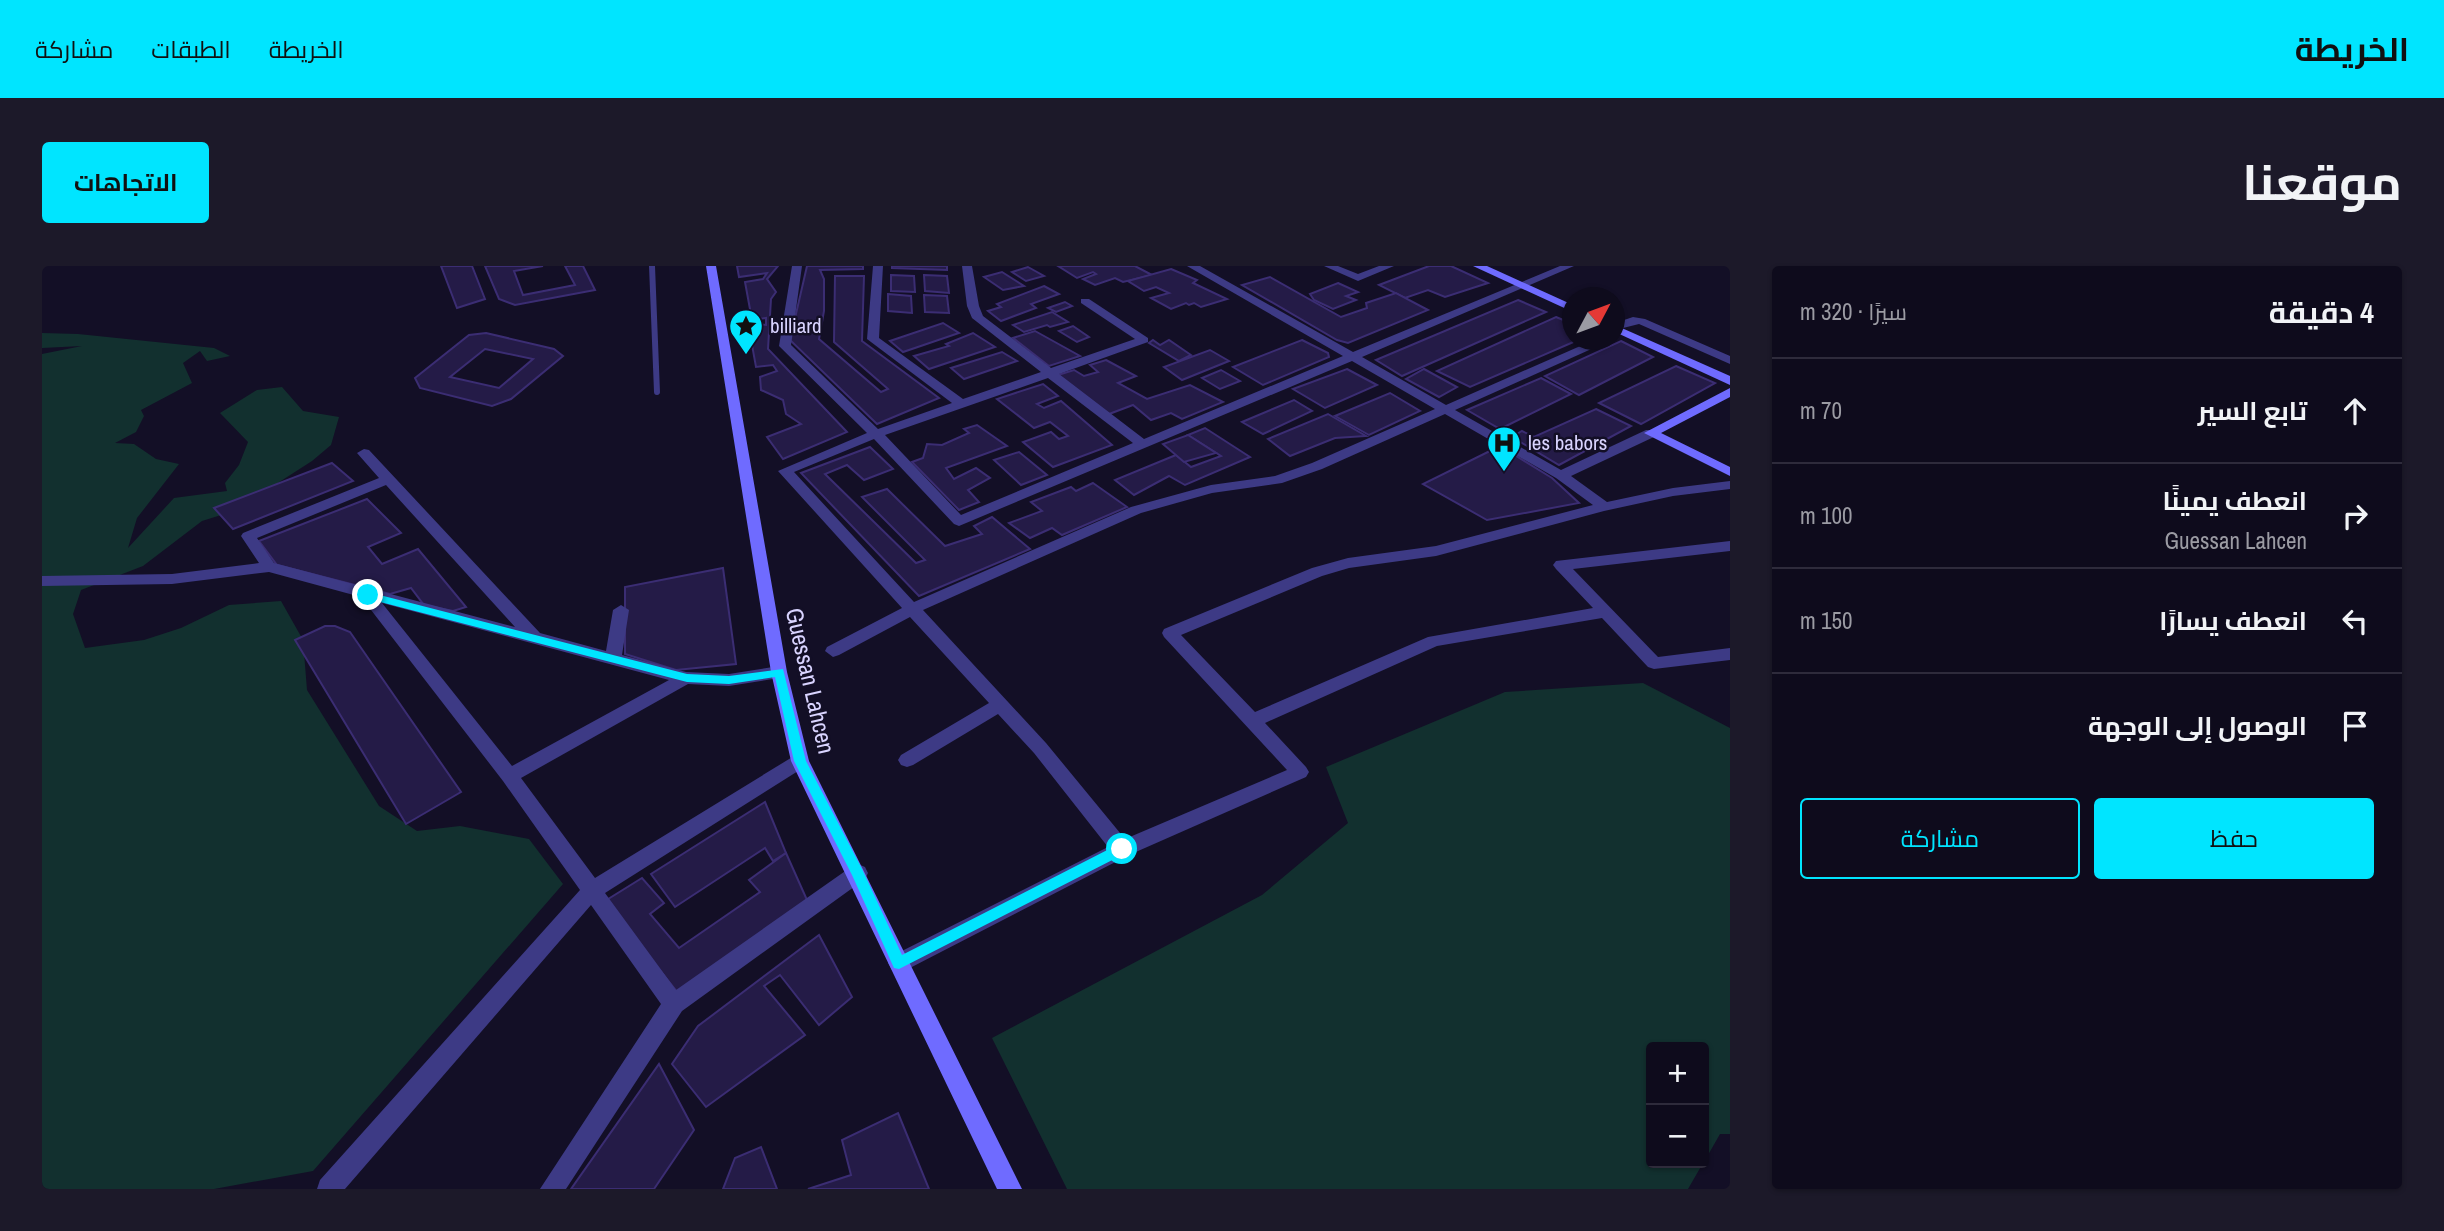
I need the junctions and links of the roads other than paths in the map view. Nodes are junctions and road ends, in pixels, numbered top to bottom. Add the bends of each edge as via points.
1 (652, 266) edge
2 (710, 266) edge
3 (796, 266) edge
4 (878, 266) edge
5 (967, 266) edge
6 (1192, 266) edge
7 (1329, 266) edge
8 (1389, 266) edge
9 (1478, 266) edge
10 (1569, 266) edge
11 (1522, 286) junction
12 (1086, 302) dead end
13 (1562, 304) edge
14 (1625, 325) edge
15 (1625, 334) edge
16 (1580, 350) edge
17 (1352, 357) junction
18 (1730, 359) edge
19 (1050, 373) junction
20 (1730, 381) edge
21 (1730, 392) edge
22 (657, 393) dead end
23 (961, 404) junction
24 (1446, 409) junction
25 (1651, 433) junction
26 (876, 434) junction
27 (1144, 445) junction
28 (364, 453) dead end
29 (1730, 472) edge
30 (1561, 475) junction
31 (388, 478) junction
32 (1730, 485) edge
33 (1604, 507) junction
34 (1730, 546) edge
35 (269, 567) junction
36 (42, 582) edge
37 (368, 595) junction
38 (914, 608) junction
39 (621, 610) dead end
40 (1605, 612) junction
41 (534, 637) junction
42 (833, 651) dead end
43 (1730, 654) edge
44 (613, 657) junction
45 (779, 672) junction
46 (687, 678) junction
47 (1000, 705) junction
48 (1252, 721) junction
49 (907, 760) dead end
50 (800, 761) junction
51 (509, 776) junction
52 (1122, 849) junction
53 (858, 873) junction
54 (591, 891) junction
55 (899, 963) junction
56 (674, 1004) junction
57 (330, 1189) edge
58 (552, 1189) edge
59 (1010, 1189) edge

1 - 22 lane
2 - 45 main road, Guessan Lahcen
3 - 26 street via 785,346
4 - 23 street via 873,339
5 - 19 street via 978,318
6 - 17 street
7 - 8 street via 1358,278
9 - 11 main road
10 - 11 street
11 - 13 main road
11 - 17 street
12 - 19 street via 1144,340
14 - 18 street via 1641,321
15 - 20 main road
16 - 24 street
17 - 24 street
17 - 27 street
19 - 23 street
19 - 27 street
21 - 25 main road
23 - 26 street
24 - 30 street
24 - 38 street via 1277,480 1210,488 1136,510
25 - 29 main road
25 - 30 street
26 - 27 street via 959,521
26 - 38 street via 785,471
28 - 31 street
30 - 33 street
31 - 35 street via 248,536
31 - 41 street
32 - 33 street
33 - 48 street via 1436,551 1317,572 1170,633
34 - 40 street via 1561,565
35 - 36 street via 172,579
35 - 37 street
37 - 41 street
37 - 51 street
38 - 42 street
38 - 47 street
39 - 44 street
40 - 43 street via 1654,663
40 - 48 street via 1434,641
41 - 44 street
44 - 46 street
45 - 46 street via 729,680
45 - 50 main road, Guessan Lahcen
46 - 51 street
47 - 49 street
47 - 52 street
48 - 52 street via 1300,772
50 - 53 main road, Guessan Lahcen
50 - 54 street
51 - 54 street
52 - 55 street
53 - 55 main road, Guessan Lahcen
53 - 56 street
54 - 56 street
54 - 57 street
55 - 59 main road, Guessan Lahcen
56 - 58 street

